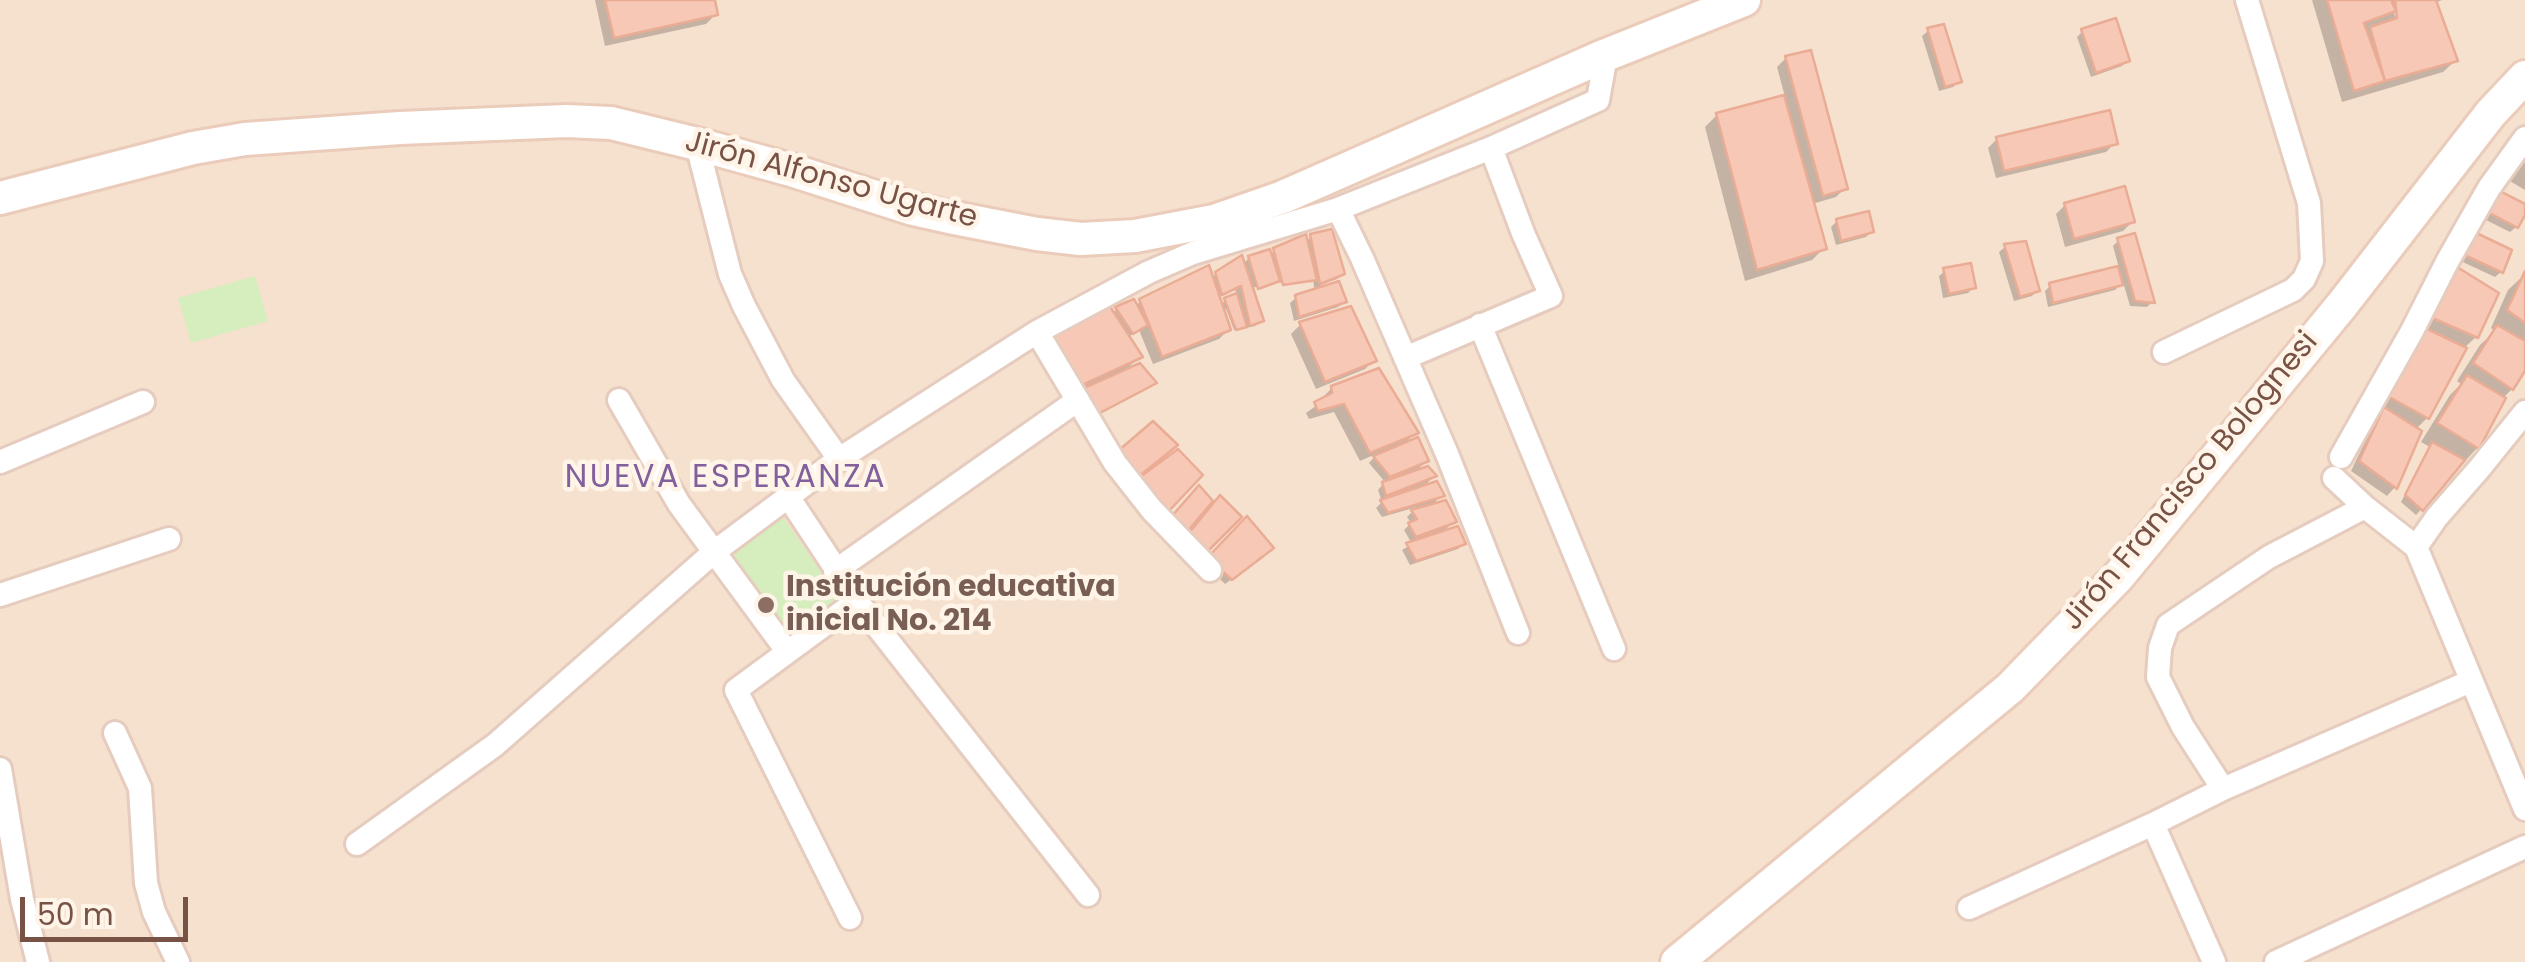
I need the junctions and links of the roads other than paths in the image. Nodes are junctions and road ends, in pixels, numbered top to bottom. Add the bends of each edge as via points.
1 (1744, 0) edge
2 (2247, 0) edge
3 (1606, 55) junction
4 (2525, 77) edge
5 (2525, 138) edge
6 (697, 144) junction
7 (1491, 148) junction
8 (0, 198) edge
9 (1289, 209) junction
10 (1338, 209) junction
11 (1480, 325) junction
12 (1037, 332) junction
13 (2164, 352) dead end
14 (1405, 358) junction
15 (619, 400) dead end
16 (1078, 400) junction
17 (143, 402) dead end
18 (2525, 412) edge
19 (839, 458) junction
20 (0, 462) edge
21 (789, 498) junction
22 (2366, 507) junction
23 (169, 539) dead end
24 (2416, 547) junction
25 (714, 552) junction
26 (1210, 570) dead end
27 (835, 571) junction
28 (0, 594) edge
29 (857, 601) junction
30 (1518, 633) dead end
31 (1614, 649) dead end
32 (787, 652) junction
33 (2471, 681) junction
34 (115, 734) dead end
35 (0, 769) edge
36 (2223, 789) junction
37 (2525, 808) edge
38 (2153, 824) junction
39 (358, 844) dead end
40 (2525, 847) edge
41 (1088, 895) dead end
42 (1969, 908) dead end
43 (850, 918) dead end
44 (2325, 952) edge
45 (38, 962) edge
46 (178, 962) edge
47 (1677, 962) edge
48 (2214, 962) edge
49 (2276, 962) edge

1 - 3 main road, Jirón Alfonso Ugarte
2 - 13 street via 2309,203 2312,261 2293,290
3 - 7 street via 1598,100
3 - 9 main road, Jirón Alfonso Ugarte
4 - 47 main road, Jirón Francisco Bolognesi via 2118,577 2010,688
5 - 22 street via 2489,188 2338,468
6 - 8 main road, Jirón Alfonso Ugarte via 611,123 566,121 309,133 193,148
6 - 9 main road, Jirón Alfonso Ugarte via 912,209 1082,239
6 - 19 street via 744,306 783,380
7 - 10 street
7 - 11 street via 1552,296
9 - 10 street
9 - 12 street
10 - 14 street
11 - 14 street
11 - 31 street
12 - 16 street
12 - 19 street
14 - 30 street
15 - 25 street
16 - 26 street via 1115,463
16 - 27 street
17 - 20 street
18 - 24 street
19 - 21 street
21 - 25 street
21 - 27 street
22 - 24 street
22 - 36 street via 2269,557 2168,626 2158,677
23 - 28 street
24 - 33 street
25 - 32 street
25 - 39 street via 494,745
27 - 29 street
29 - 32 street
29 - 41 street
32 - 43 street via 736,690
33 - 36 street
33 - 37 street
34 - 46 street via 140,788 150,898
35 - 45 street
36 - 38 street
38 - 42 street
38 - 48 street
40 - 44 street
44 - 49 street

